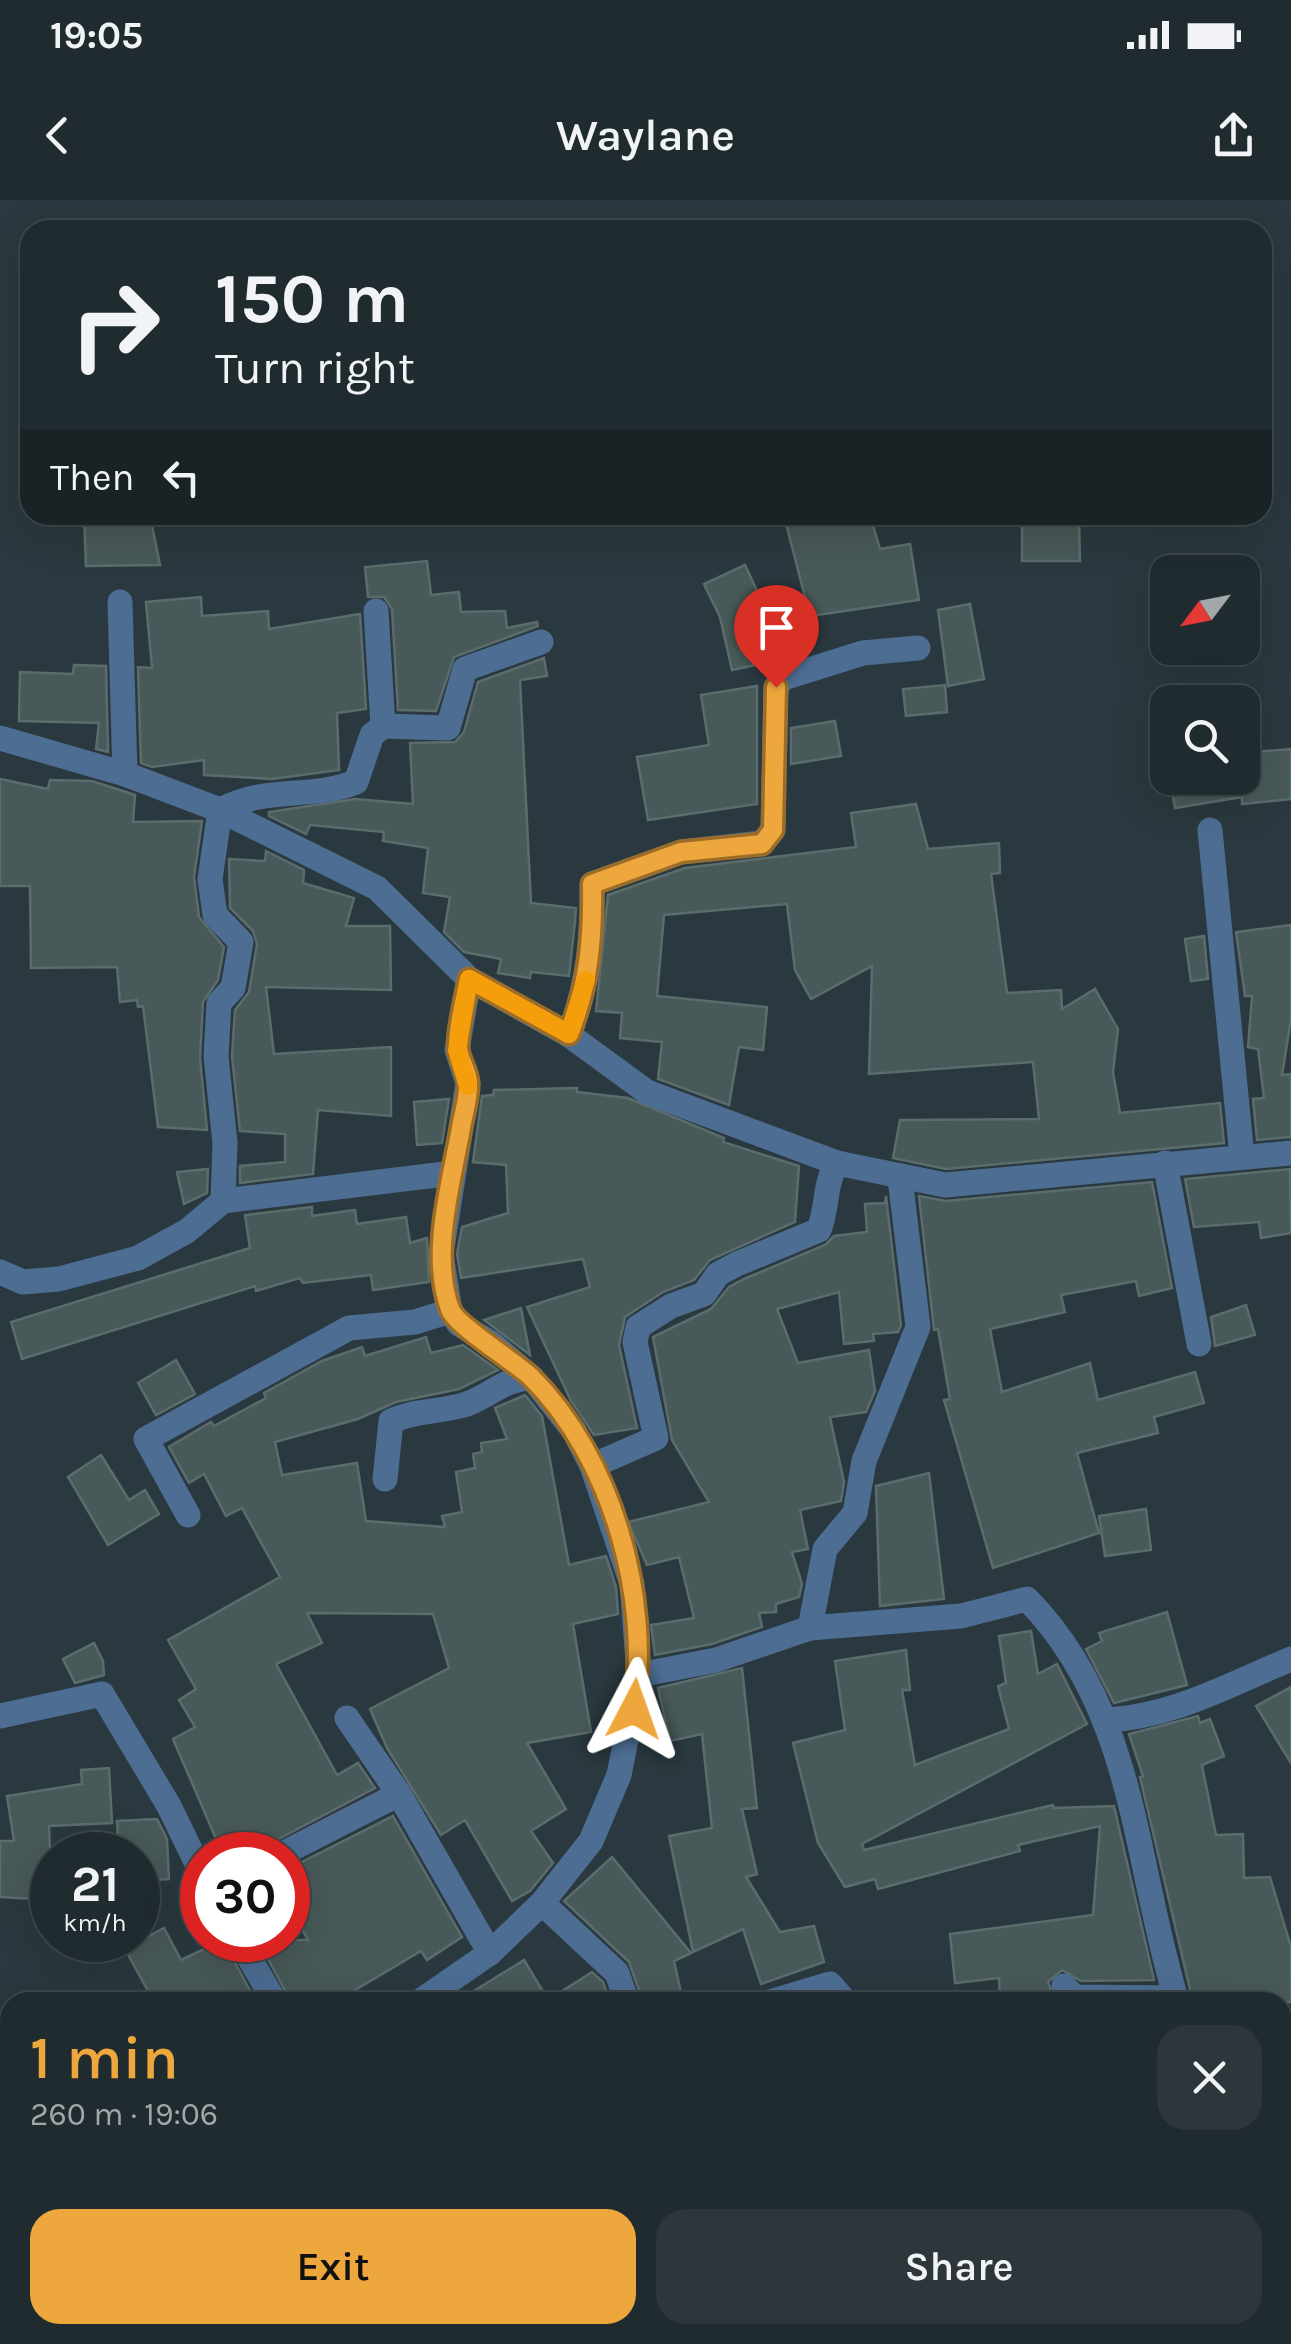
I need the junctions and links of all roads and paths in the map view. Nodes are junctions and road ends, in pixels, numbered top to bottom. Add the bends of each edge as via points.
1 (120, 602) dead end
2 (376, 611) dead end
3 (541, 642) dead end
4 (918, 648) dead end
5 (383, 726) junction
6 (0, 738) edge
7 (125, 774) junction
8 (220, 810) junction
9 (1210, 830) dead end
10 (469, 979) junction
11 (569, 1034) junction
12 (1291, 1154) edge
13 (1242, 1157) junction
14 (1165, 1162) junction
15 (836, 1163) junction
16 (453, 1173) junction
17 (900, 1178) junction
18 (224, 1201) junction
19 (0, 1272) edge
20 (450, 1311) junction
21 (1199, 1344) dead end
22 (532, 1378) junction
23 (592, 1466) junction
24 (385, 1478) dead end
25 (188, 1515) dead end
26 (810, 1628) junction
27 (1291, 1659) edge
28 (639, 1675) junction
29 (0, 1716) edge
30 (347, 1718) dead end
31 (1106, 1720) junction
32 (399, 1794) junction
33 (182, 1832) edge
34 (310, 1840) edge
35 (542, 1903) junction
36 (490, 1952) junction
37 (252, 1962) edge
38 (1064, 1986) dead end
39 (269, 1992) edge
40 (433, 1992) edge
41 (623, 1992) edge
42 (803, 1992) edge
43 (837, 1992) edge
44 (1069, 1992) edge
45 (1175, 1992) edge

1 - 7 street
2 - 5 street
3 - 5 street via 465,668 448,728
4 - 11 street via 863,653 783,678 776,687 773,830 762,844 681,852 592,884 593,940
5 - 8 street via 372,735 356,782 248,796
6 - 7 street
7 - 8 street
8 - 10 street via 376,888
8 - 18 street via 210,879 214,915 240,942 233,988 219,1003
9 - 13 street
10 - 11 street
10 - 16 street via 457,1050 468,1083
11 - 15 street via 647,1092
12 - 13 street
13 - 14 street
14 - 17 street via 1033,1180 944,1185
14 - 21 street
15 - 17 street
15 - 23 street via 819,1230 718,1274 704,1294 638,1327 635,1342 656,1438
16 - 18 street
16 - 20 street via 441,1254
17 - 26 street via 918,1328 874,1430 856,1514 824,1549
18 - 19 street via 138,1258 59,1279 22,1282
20 - 22 street
20 - 25 street via 415,1322 349,1328 146,1439
22 - 23 street via 574,1430
22 - 24 street via 514,1378 465,1405 392,1421
23 - 28 street via 632,1584
26 - 28 street via 716,1660
26 - 31 street via 960,1616 1027,1598 1061,1633
27 - 31 street via 1190,1702 1140,1718
28 - 35 street via 619,1775 591,1842
29 - 33 street via 102,1694
30 - 32 street
31 - 45 street via 1138,1825
32 - 34 street
32 - 36 street
35 - 36 street
35 - 41 street via 616,1973
36 - 40 street
37 - 39 street
38 - 44 street
42 - 43 street via 830,1984

